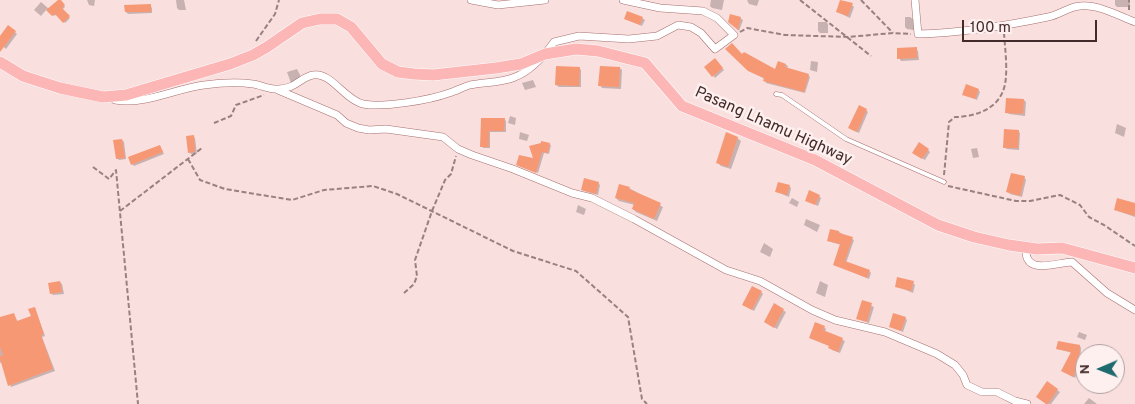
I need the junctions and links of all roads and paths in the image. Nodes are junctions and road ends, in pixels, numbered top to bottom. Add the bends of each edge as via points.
1 (279, 0) edge
2 (471, 0) edge
3 (545, 0) edge
4 (623, 0) edge
5 (800, 0) edge
6 (861, 0) edge
7 (916, 0) edge
8 (1135, 22) edge
9 (1004, 26) junction
10 (893, 33) junction
11 (918, 34) junction
12 (734, 35) junction
13 (848, 37) junction
14 (545, 54) junction
15 (253, 56) junction
16 (871, 56) dead end
17 (0, 62) edge
18 (278, 90) junction
19 (776, 94) dead end
20 (103, 98) junction
21 (214, 123) dead end
22 (202, 148) dead end
23 (458, 148) junction
24 (188, 159) junction
25 (93, 167) dead end
26 (944, 182) junction
27 (432, 211) junction
28 (120, 212) junction
29 (1135, 246) edge
30 (1026, 248) junction
31 (1135, 268) edge
32 (404, 293) dead end
33 (1135, 310) edge
34 (138, 404) edge
35 (647, 404) edge
36 (1027, 404) edge

1 - 15 path via 275,14 256,43
2 - 3 street via 498,5
4 - 12 street via 660,8 703,11 717,18
5 - 13 path
6 - 10 path
7 - 11 street
8 - 9 street via 1081,5 1052,16
9 - 11 street
9 - 26 path via 1006,77 1003,92 988,108 968,117 955,117 950,122
10 - 11 path
10 - 13 path
12 - 13 path via 747,28 782,35
12 - 14 street via 716,48 701,33 678,25 657,36 630,39 579,36 554,42
13 - 16 path
14 - 15 main road, Pasang Lhamu Highway via 521,64 496,68 433,75 398,72 382,64 351,27 337,19 320,19 302,23
14 - 18 street via 516,77 382,106 362,104 345,95 324,76 313,75
14 - 30 main road, Pasang Lhamu Highway via 576,49 645,63 682,106 815,160 938,225 974,237
15 - 20 main road, Pasang Lhamu Highway via 126,95
17 - 20 main road, Pasang Lhamu Highway via 23,76
18 - 20 street via 253,84 205,85 126,102
18 - 21 path via 236,106 231,116
18 - 23 street via 337,115 358,128 443,137
19 - 26 lane via 846,139
22 - 24 path
23 - 27 path via 451,174 445,180
23 - 36 street via 592,198 726,270 760,281 812,310 835,320 885,332 937,354 955,365 967,385
24 - 27 path via 200,180 225,189 292,200 324,190 373,186
24 - 28 path
25 - 28 path via 109,179 116,170
26 - 29 path via 948,186 1016,201 1060,194 1080,204 1089,217
27 - 32 path via 414,260 417,276
27 - 35 path via 513,251 576,271 628,316 642,399
28 - 34 path
30 - 31 main road, Pasang Lhamu Highway via 1062,248
30 - 33 street via 1030,264 1072,262 1107,292

